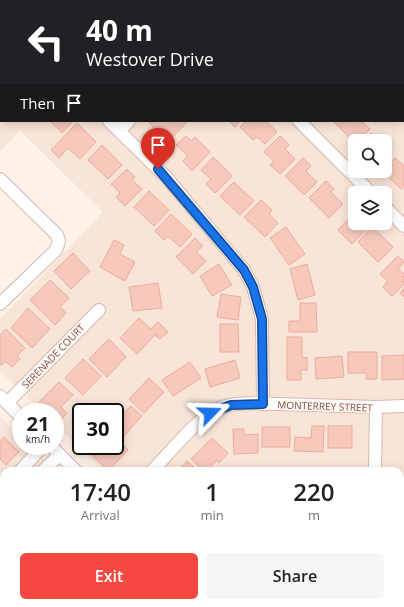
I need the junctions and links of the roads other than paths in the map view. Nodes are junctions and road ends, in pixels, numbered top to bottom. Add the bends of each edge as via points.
1 (110, 122) edge
2 (128, 122) edge
3 (300, 122) edge
4 (120, 131) junction
5 (0, 179) edge
6 (364, 186) edge
7 (392, 214) edge
8 (404, 226) edge
9 (0, 304) edge
10 (99, 310) dead end
11 (4, 400) edge
12 (263, 404) junction
13 (404, 406) edge
14 (376, 407) junction
15 (12, 408) edge
16 (35, 455) edge
17 (60, 455) joint
18 (24, 467) edge
19 (47, 467) edge
20 (72, 467) edge
21 (156, 467) edge
22 (375, 467) edge

1 - 4 street
2 - 4 street
3 - 6 street
4 - 12 street via 167,178 244,270 253,287 262,319
5 - 9 street via 57,235 59,241 56,250
7 - 8 street
10 - 11 street, SERENADE COURT
11 - 15 street
12 - 14 street, MONTERREY STREET
12 - 21 street, MONTERREY STREET via 231,405 210,413
13 - 14 street, MONTERREY STREET
14 - 22 street
16 - 18 street
17 - 19 street
17 - 20 street

